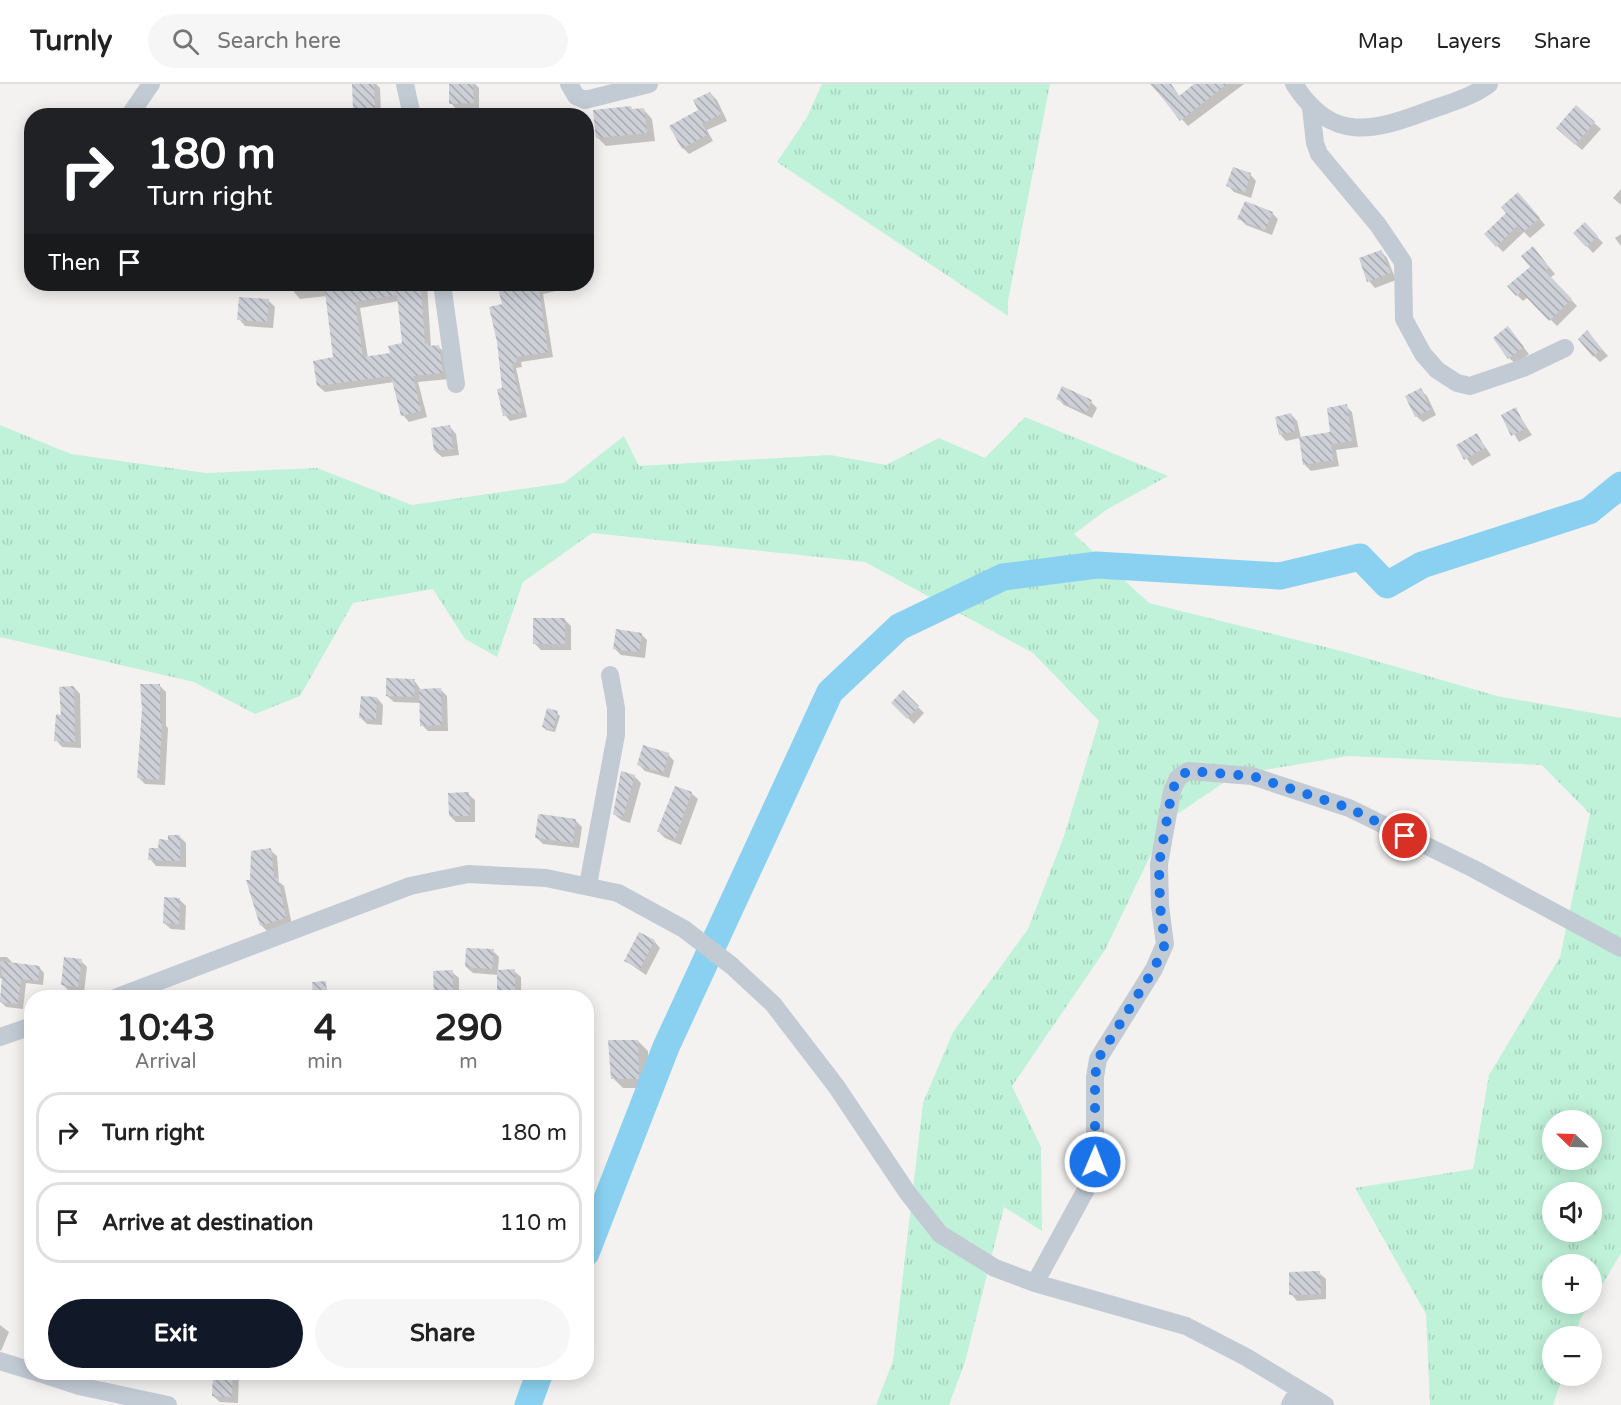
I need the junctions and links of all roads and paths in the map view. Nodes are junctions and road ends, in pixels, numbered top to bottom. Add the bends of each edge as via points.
1 (151, 84) edge
2 (405, 84) edge
3 (569, 84) edge
4 (649, 84) edge
5 (1294, 84) edge
6 (1489, 84) edge
7 (134, 108) edge
8 (410, 108) edge
9 (1311, 108) junction
10 (443, 291) edge
11 (1565, 348) dead end
12 (456, 384) dead end
13 (610, 675) dead end
14 (588, 885) junction
15 (1621, 948) edge
16 (136, 990) edge
17 (24, 1029) edge
18 (0, 1037) edge
19 (1035, 1283) junction
20 (0, 1361) edge
21 (24, 1368) edge
22 (61, 1380) edge
23 (1296, 1400) edge
24 (168, 1405) edge
25 (1325, 1405) edge

1 - 7 street
2 - 8 street
3 - 4 street via 576,96 585,100
5 - 9 street
6 - 9 street via 1460,100 1384,127 1358,128 1337,123
9 - 11 street via 1319,154 1403,262 1404,319 1423,354 1437,370 1457,384 1470,386
10 - 12 street
13 - 14 street via 616,735
14 - 16 street via 546,878 468,874 410,886
14 - 19 street via 618,893 684,929 732,966 773,1004 940,1234 995,1268
15 - 19 street via 1484,874 1349,808 1252,776 1188,771 1178,778 1172,791 1159,864 1165,944 1154,969 1098,1059 1095,1162 1089,1184
17 - 18 street
19 - 23 street via 1186,1326 1227,1346
20 - 21 street
22 - 24 street
23 - 25 street

